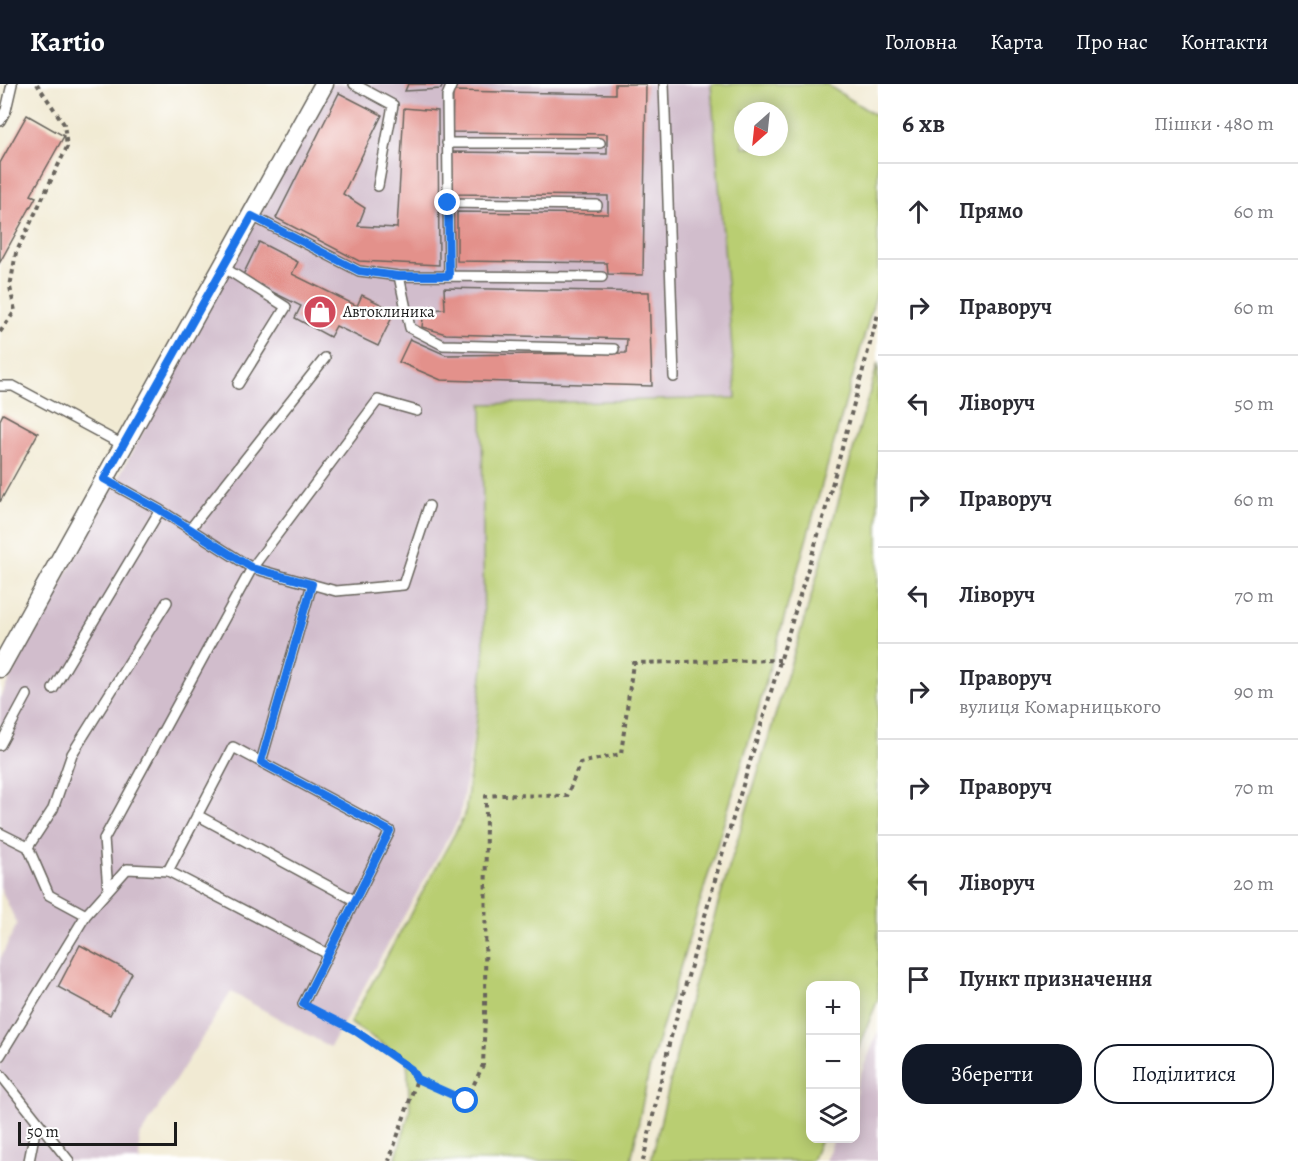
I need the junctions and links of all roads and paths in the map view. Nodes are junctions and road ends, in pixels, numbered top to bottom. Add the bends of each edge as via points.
1 (12, 84) edge
2 (37, 84) edge
3 (324, 84) edge
4 (354, 84) edge
5 (452, 84) edge
6 (664, 84) edge
7 (0, 121) edge
8 (447, 143) junction
9 (600, 143) dead end
10 (378, 186) dead end
11 (448, 203) junction
12 (597, 205) dead end
13 (252, 216) junction
14 (223, 267) junction
15 (399, 276) junction
16 (449, 276) junction
17 (602, 277) dead end
18 (878, 314) edge
19 (0, 332) edge
20 (614, 349) dead end
21 (325, 358) dead end
22 (674, 377) dead end
23 (238, 384) dead end
24 (0, 386) edge
25 (417, 411) dead end
26 (123, 445) junction
27 (104, 479) junction
28 (429, 506) dead end
29 (160, 510) junction
30 (190, 529) junction
31 (252, 568) junction
32 (312, 584) junction
33 (167, 602) dead end
34 (780, 660) junction
35 (0, 668) edge
36 (53, 689) dead end
37 (27, 695) dead end
38 (0, 744) edge
39 (261, 762) junction
40 (197, 816) junction
41 (0, 833) edge
42 (28, 848) junction
43 (168, 871) junction
44 (108, 890) junction
45 (354, 900) junction
46 (86, 915) junction
47 (328, 954) junction
48 (303, 1004) joint
49 (0, 1056) edge
50 (0, 1074) edge
51 (417, 1079) junction
52 (37, 1121) junction
53 (29, 1161) edge
54 (69, 1161) edge
55 (389, 1161) edge
56 (643, 1161) edge

1 - 7 lane
2 - 19 path via 64,124 67,147 16,253 10,286 15,311
3 - 13 street
4 - 10 lane via 393,105
5 - 8 lane via 447,96
6 - 22 lane
8 - 9 lane
8 - 11 lane
11 - 12 lane
11 - 16 lane
13 - 14 street
13 - 15 lane via 359,271
14 - 23 lane via 286,307
14 - 26 street
15 - 16 lane
15 - 20 lane via 410,328 443,345
16 - 17 lane
18 - 34 path
21 - 30 lane
24 - 26 lane via 13,386
25 - 31 lane via 378,400
26 - 27 street
27 - 29 lane
27 - 35 street
28 - 32 lane via 403,585 336,591
29 - 30 lane
29 - 36 lane
30 - 31 lane
31 - 32 lane
31 - 44 lane via 104,840
32 - 39 lane
33 - 42 lane via 72,754 53,809
34 - 51 path via 633,663 621,754 580,763 567,796 486,796 483,1065 466,1101
34 - 56 path via 669,1044
37 - 38 lane
39 - 40 lane via 233,747
39 - 45 lane via 390,831
40 - 43 lane
40 - 45 lane
41 - 42 lane
42 - 46 lane via 49,895
43 - 44 lane via 127,869
43 - 47 lane
44 - 46 lane
45 - 47 lane
46 - 49 lane
47 - 48 lane
48 - 51 path via 354,1030 411,1069
50 - 52 lane
51 - 55 path
52 - 53 lane
52 - 54 lane

